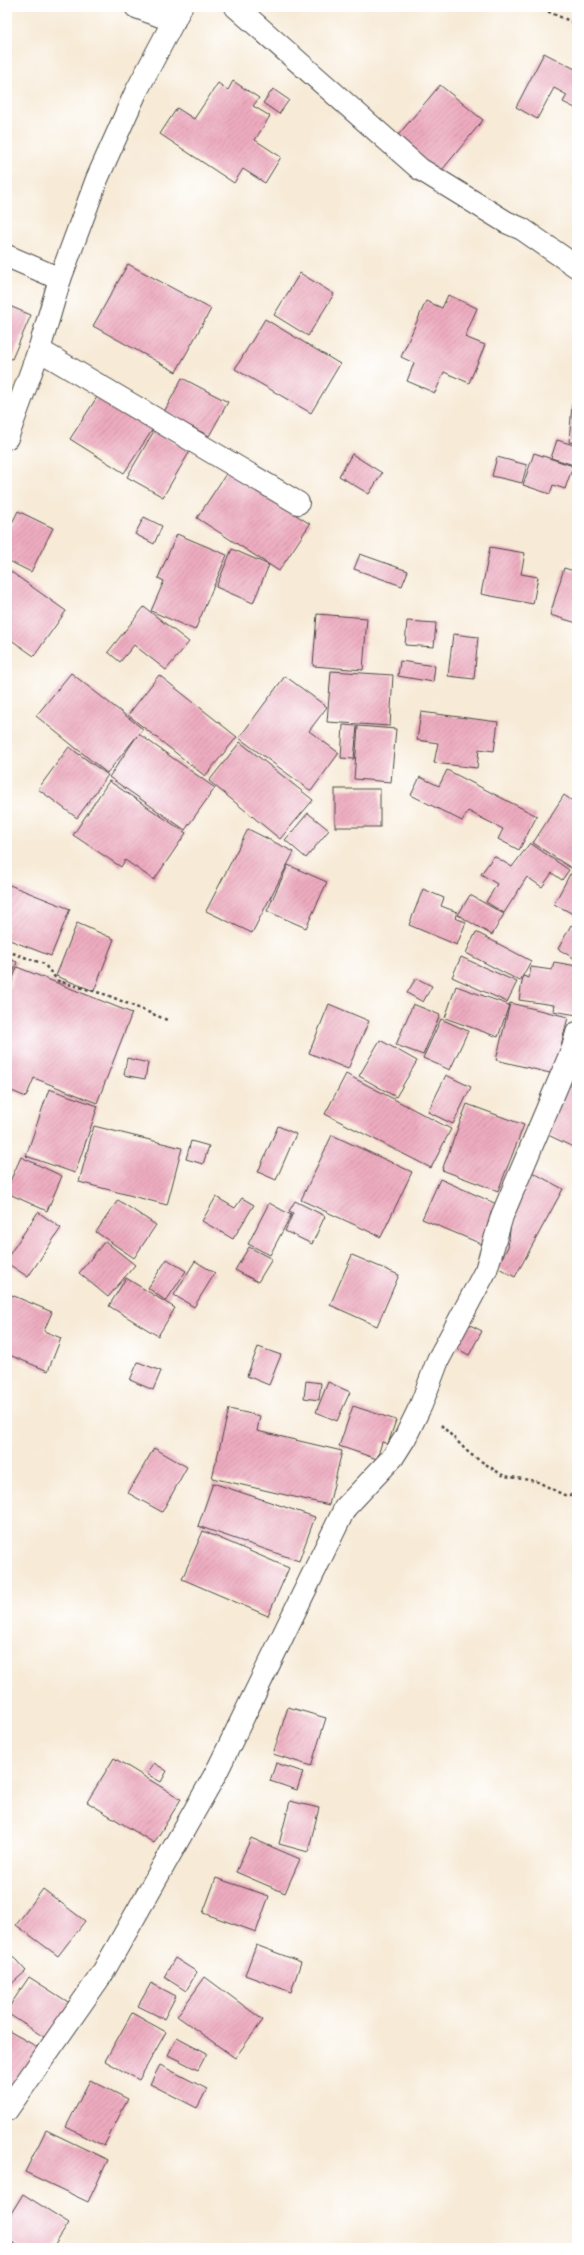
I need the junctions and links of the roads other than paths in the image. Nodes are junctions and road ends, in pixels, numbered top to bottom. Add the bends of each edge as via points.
1 (136, 7) edge
2 (236, 7) edge
3 (178, 14) edge
4 (7, 256) edge
5 (577, 267) edge
6 (60, 279) junction
7 (39, 350) junction
8 (7, 438) edge
9 (298, 503) dead end
10 (577, 1033) edge
11 (7, 2110) edge

1 - 3 street
2 - 5 street via 420,168
3 - 6 street via 136,92 100,172
4 - 6 street
6 - 7 street
7 - 8 street
7 - 9 street
10 - 11 street via 502,1216 486,1270 438,1360 421,1405 393,1458 345,1508 216,1773 102,1974

